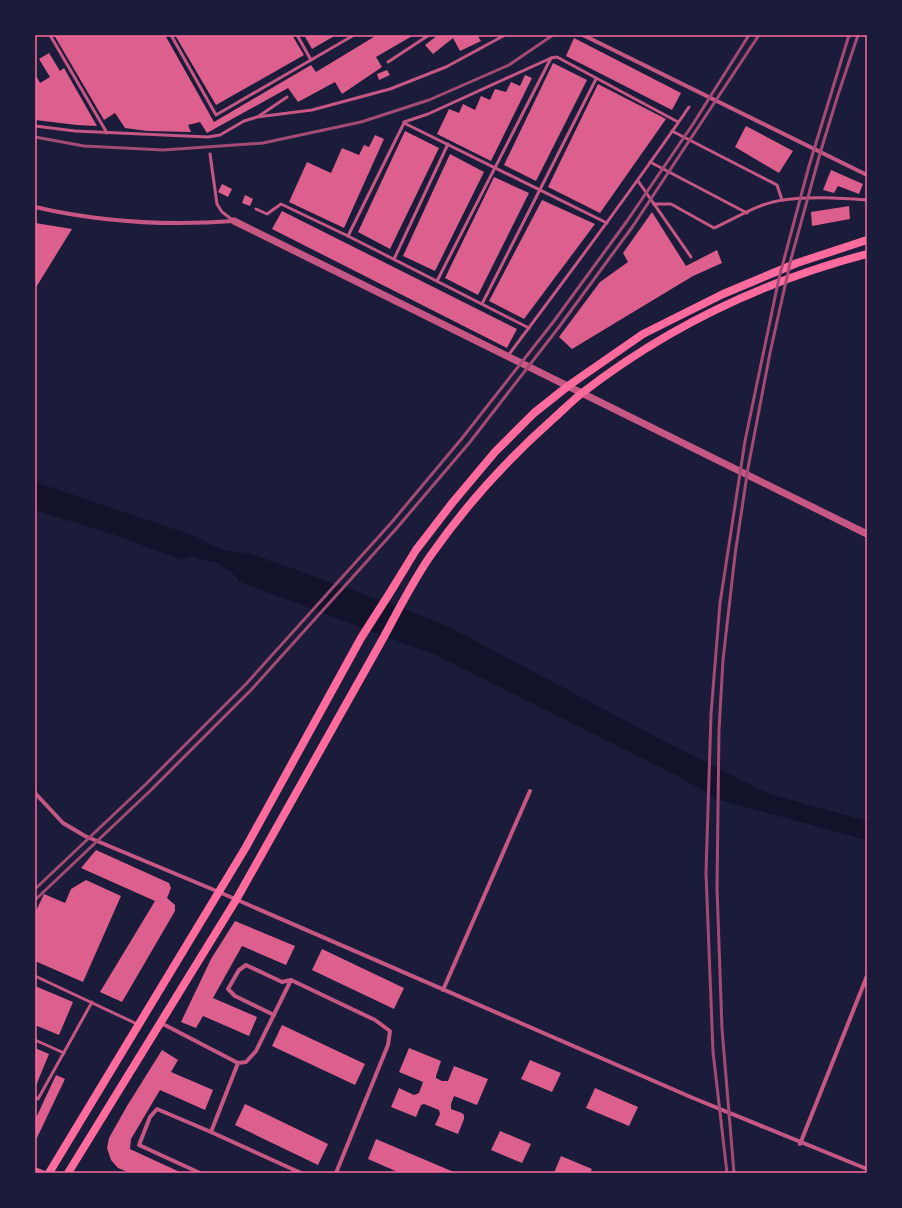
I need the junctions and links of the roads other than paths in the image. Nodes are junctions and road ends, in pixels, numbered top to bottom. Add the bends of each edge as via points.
1 (50, 35) edge
2 (171, 35) edge
3 (297, 35) edge
4 (354, 35) edge
5 (429, 35) edge
6 (505, 35) edge
7 (583, 35) edge
8 (551, 58) junction
9 (311, 60) junction
10 (388, 62) dead end
11 (596, 79) junction
12 (287, 97) dead end
13 (689, 107) dead end
14 (257, 117) junction
15 (678, 122) junction
16 (404, 123) junction
17 (35, 126) edge
18 (672, 131) junction
19 (107, 133) junction
20 (448, 144) junction
21 (210, 154) dead end
22 (650, 162) junction
23 (494, 167) junction
24 (867, 175) edge
25 (638, 180) junction
26 (540, 190) junction
27 (782, 200) junction
28 (867, 200) edge
29 (654, 204) junction
30 (35, 207) edge
31 (256, 209) dead end
32 (747, 213) junction
33 (234, 221) junction
34 (607, 222) junction
35 (348, 236) junction
36 (867, 240) edge
37 (867, 254) edge
38 (691, 257) dead end
39 (394, 259) junction
40 (436, 281) junction
41 (482, 304) junction
42 (529, 328) junction
43 (507, 356) junction
44 (568, 386) junction
45 (581, 393) junction
46 (867, 534) edge
47 (530, 791) dead end
48 (35, 793) edge
49 (219, 892) junction
50 (236, 900) junction
51 (35, 976) edge
52 (867, 976) edge
53 (291, 980) junction
54 (443, 990) junction
55 (92, 1002) junction
56 (274, 1015) junction
57 (161, 1023) junction
58 (139, 1025) junction
59 (35, 1040) edge
60 (64, 1053) junction
61 (238, 1063) junction
62 (35, 1097) edge
63 (211, 1132) junction
64 (801, 1144) junction
65 (867, 1169) edge
66 (49, 1173) edge
67 (68, 1173) edge
68 (200, 1173) edge
69 (300, 1173) edge
70 (336, 1173) edge

1 - 19 lane
2 - 9 lane via 216,115
3 - 9 lane
4 - 9 lane
5 - 10 lane
6 - 14 lane via 446,67 390,90 312,110
7 - 24 street
8 - 11 lane via 557,57
8 - 16 lane
8 - 23 lane
11 - 15 lane
11 - 26 lane
12 - 14 lane
13 - 15 lane
14 - 19 lane via 208,138
15 - 18 lane
16 - 20 lane
16 - 35 lane
17 - 19 lane
18 - 22 lane
18 - 27 lane via 777,185
20 - 23 lane
20 - 39 lane
21 - 33 lane via 217,204 222,212
22 - 25 lane
22 - 32 lane
23 - 26 lane
23 - 40 lane
25 - 29 lane
25 - 34 lane
26 - 34 lane
26 - 41 lane
27 - 28 lane via 834,197
27 - 32 lane
29 - 32 lane via 671,204 714,228
29 - 38 lane
30 - 33 street via 104,220 199,223
31 - 35 lane via 267,214 281,204
33 - 43 street
34 - 42 lane
35 - 39 lane
36 - 44 main road via 797,264 723,294 643,334
37 - 45 main road via 786,280 718,308 648,347
39 - 40 lane
40 - 41 lane
41 - 42 lane
42 - 43 lane
43 - 44 street
44 - 45 street
44 - 49 main road via 534,413 495,452 416,550 361,638
45 - 46 street
45 - 50 main road via 525,444 468,505 430,556
47 - 54 street
48 - 49 street via 63,823 85,836
49 - 50 street
49 - 58 main road
50 - 54 street
50 - 57 main road
51 - 55 lane
52 - 64 street
53 - 56 street
53 - 56 street via 282,982 246,964 239,970 228,990
53 - 70 street via 375,1020 390,1031 388,1045
54 - 64 street
55 - 58 lane
55 - 60 lane
56 - 61 street via 256,1051 246,1062
57 - 61 street
57 - 67 main road
58 - 66 main road
59 - 60 lane
60 - 62 lane via 38,1099
61 - 63 street
63 - 68 street via 157,1109 138,1145
63 - 69 street
64 - 65 street

